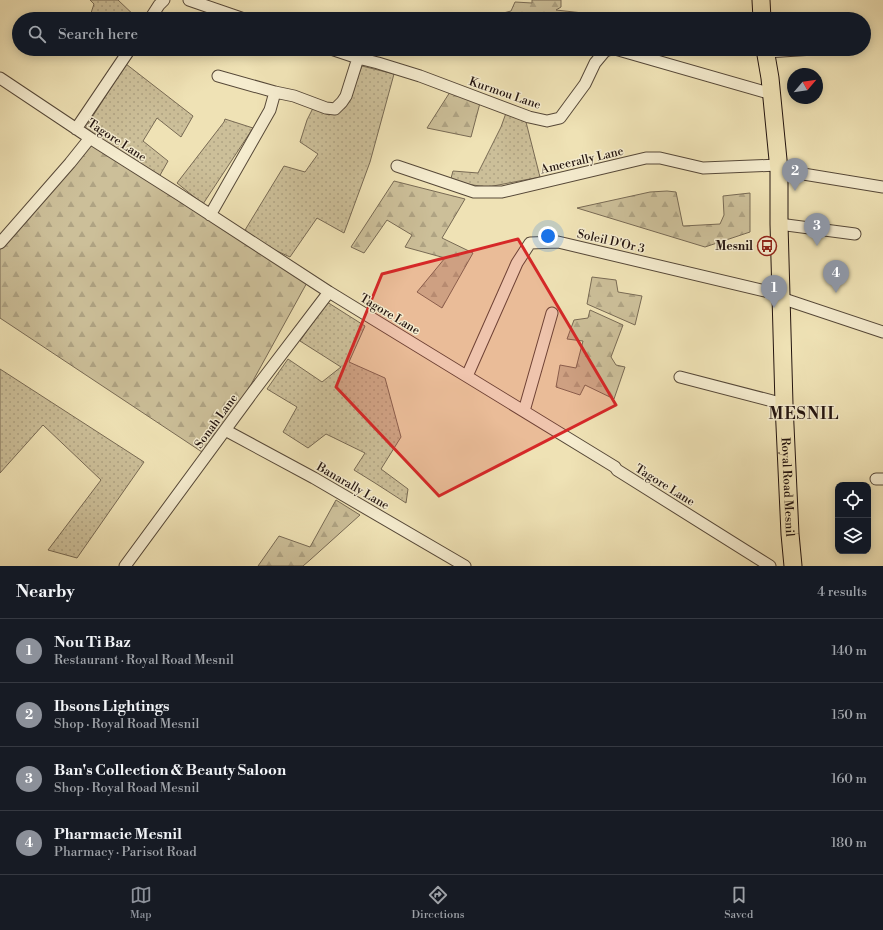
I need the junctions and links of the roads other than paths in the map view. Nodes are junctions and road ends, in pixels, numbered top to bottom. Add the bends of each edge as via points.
1 (164, 0) edge
2 (189, 0) edge
3 (761, 0) edge
4 (154, 12) edge
5 (224, 12) edge
6 (762, 12) edge
7 (125, 56) edge
8 (352, 56) edge
9 (601, 56) edge
10 (639, 56) edge
11 (766, 56) edge
12 (358, 58) junction
13 (218, 76) dead end
14 (0, 78) edge
15 (275, 92) junction
16 (772, 94) junction
17 (76, 129) junction
18 (90, 138) junction
19 (397, 166) dead end
20 (778, 167) junction
21 (883, 187) edge
22 (210, 215) junction
23 (779, 224) junction
24 (855, 234) dead end
25 (0, 243) edge
26 (329, 292) junction
27 (782, 296) junction
28 (552, 313) dead end
29 (883, 332) edge
30 (467, 376) junction
31 (680, 377) dead end
32 (784, 404) junction
33 (524, 411) junction
34 (225, 430) junction
35 (125, 566) edge
36 (465, 566) edge
37 (770, 566) edge
38 (793, 566) edge

1 - 4 street
2 - 5 street
3 - 6 main road
7 - 17 street
8 - 12 street, Kurmou Lane
9 - 12 street, Kurmou Lane via 585,84 560,118 547,121 529,117 413,74
10 - 16 street
11 - 16 main road, Royal Road Mesnil
12 - 15 street via 346,96 335,109
13 - 15 street
14 - 17 street, Tagore Lane
15 - 22 street via 270,110
16 - 20 main road, Royal Road Mesnil
17 - 18 street, Tagore Lane
18 - 22 street, Tagore Lane
18 - 25 street
19 - 20 street, Ameerally Lane via 474,192 502,192 646,158 660,158 703,168
20 - 21 street, Ameerally Lane
20 - 23 main road, Royal Road Mesnil
22 - 26 street, Tagore Lane
23 - 24 street
23 - 27 main road, Royal Road Mesnil
26 - 30 street, Tagore Lane
26 - 34 street, Sonah Lane
27 - 29 street
27 - 30 street, Soleil D'Or 3 via 558,242 530,243 516,263
27 - 32 main road, Royal Road Mesnil
28 - 33 street
30 - 33 street, Tagore Lane
31 - 32 street
32 - 38 main road, Royal Road Mesnil
33 - 37 street, Tagore Lane
34 - 35 street, Sonah Lane
34 - 36 street, Banarally Lane via 314,478

